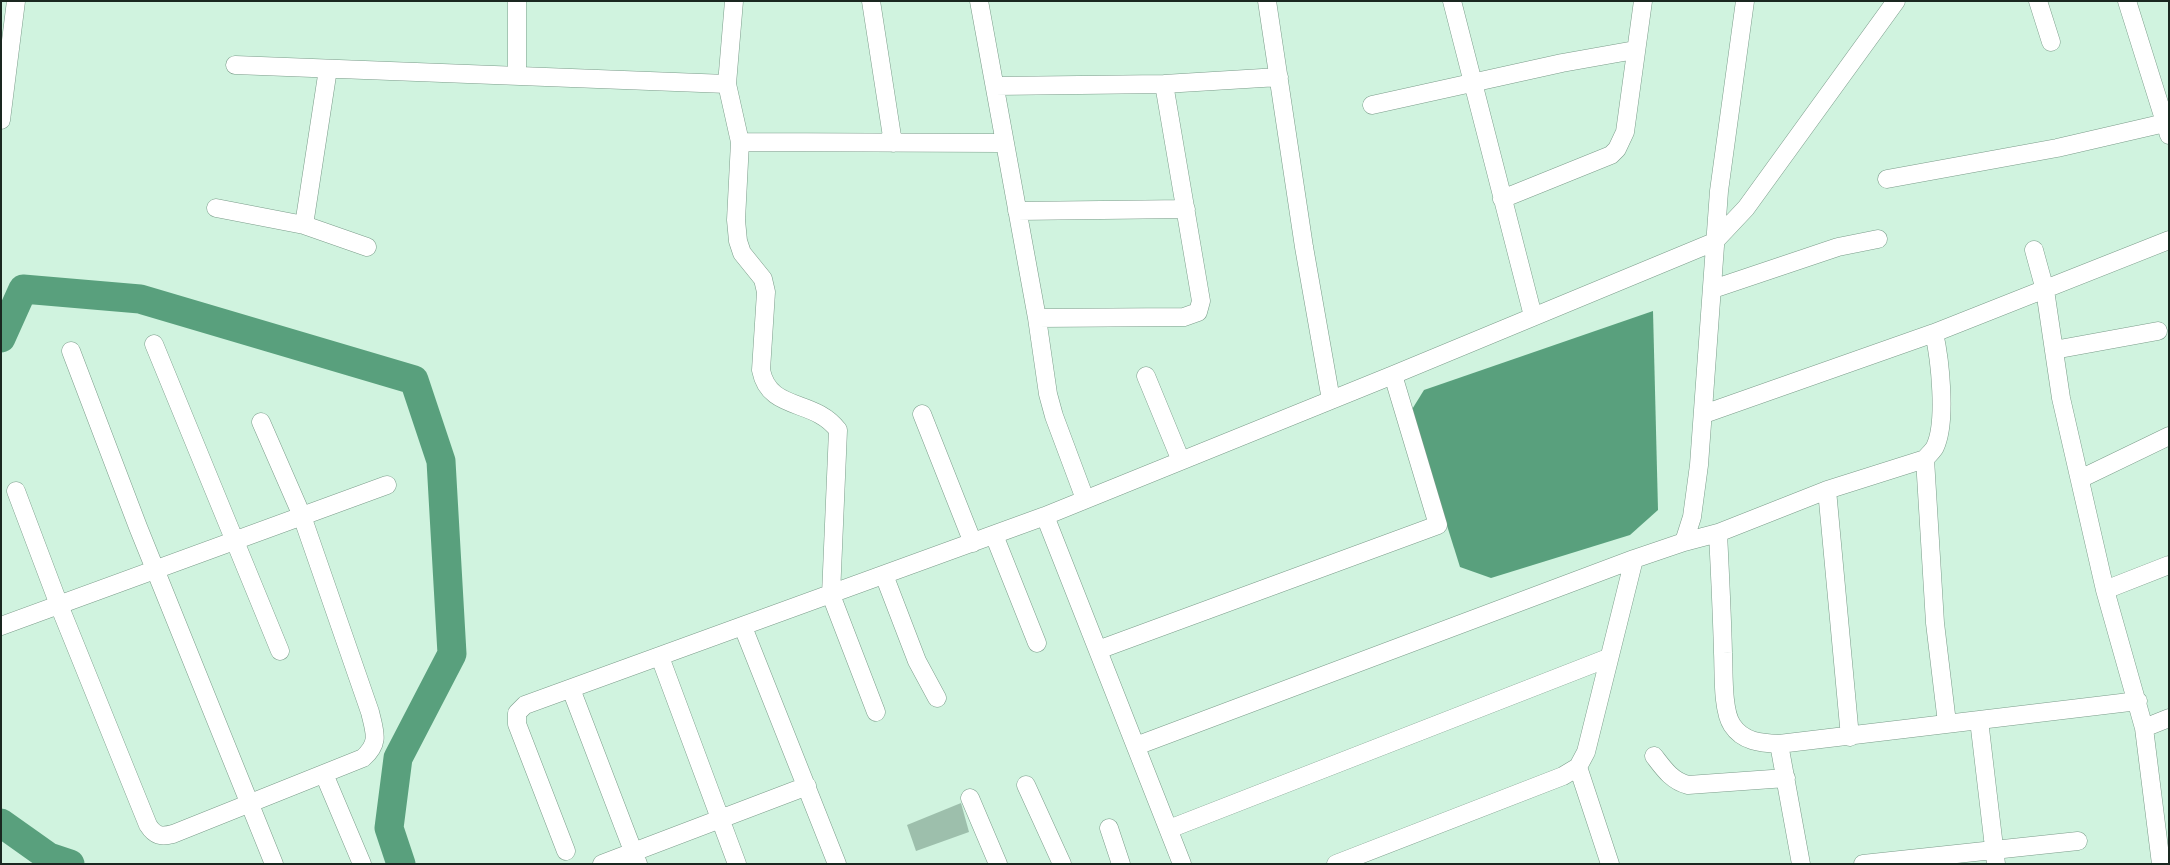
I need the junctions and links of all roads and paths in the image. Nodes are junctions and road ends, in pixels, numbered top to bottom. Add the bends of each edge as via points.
1 (16, 1) edge
2 (516, 1) edge
3 (734, 1) edge
4 (871, 1) edge
5 (979, 1) edge
6 (1267, 1) edge
7 (1452, 1) edge
8 (1644, 1) edge
9 (1745, 1) edge
10 (1896, 1) edge
11 (2038, 1) edge
12 (2127, 1) edge
13 (2052, 42) dead end
14 (1636, 50) junction
15 (234, 65) dead end
16 (328, 68) junction
17 (517, 76) junction
18 (1279, 77) junction
19 (1471, 83) junction
20 (727, 84) junction
21 (1164, 84) junction
22 (995, 86) junction
23 (1372, 105) dead end
24 (1, 120) edge
25 (2167, 129) edge
26 (740, 142) junction
27 (1003, 142) junction
28 (893, 143) junction
29 (1887, 179) dead end
30 (1502, 199) junction
31 (216, 208) dead end
32 (1186, 209) junction
33 (1017, 211) junction
34 (304, 226) junction
35 (1878, 239) dead end
36 (2169, 240) edge
37 (1714, 242) junction
38 (367, 247) dead end
39 (2034, 250) dead end
40 (1712, 289) junction
41 (2046, 290) junction
42 (1533, 316) junction
43 (1037, 318) junction
44 (2158, 331) dead end
45 (1934, 333) junction
46 (154, 344) dead end
47 (2054, 350) junction
48 (71, 351) dead end
49 (1393, 375) junction
50 (1146, 376) dead end
51 (1330, 400) junction
52 (922, 414) dead end
53 (1704, 414) junction
54 (261, 422) dead end
55 (2169, 436) edge
56 (1925, 459) junction
57 (1181, 461) junction
58 (2080, 479) junction
59 (387, 486) dead end
60 (1827, 490) junction
61 (16, 491) dead end
62 (1086, 499) junction
63 (302, 516) junction
64 (1045, 516) junction
65 (1718, 533) junction
66 (994, 535) junction
67 (233, 541) junction
68 (1684, 542) junction
69 (973, 543) junction
70 (1634, 559) junction
71 (2169, 565) edge
72 (155, 569) junction
73 (884, 575) junction
74 (2106, 590) junction
75 (831, 595) junction
76 (59, 605) junction
77 (1, 626) edge
78 (743, 627) junction
79 (1038, 643) dead end
80 (1098, 650) junction
81 (280, 651) dead end
82 (660, 657) junction
83 (1608, 658) junction
84 (572, 689) junction
85 (937, 698) dead end
86 (2138, 701) junction
87 (876, 712) dead end
88 (2169, 718) edge
89 (1979, 720) junction
90 (1947, 723) junction
91 (2144, 728) junction
92 (1850, 737) junction
93 (1779, 744) junction
94 (1136, 746) junction
95 (1654, 756) dead end
96 (1578, 767) junction
97 (324, 774) junction
98 (1786, 778) junction
99 (1026, 784) dead end
100 (807, 786) junction
101 (970, 798) dead end
102 (250, 803) junction
103 (719, 819) junction
104 (1108, 828) dead end
105 (1169, 829) junction
106 (2163, 832) edge
107 (2078, 840) dead end
108 (566, 851) dead end
109 (1995, 856) edge
110 (635, 858) edge
111 (274, 864) edge
112 (362, 864) edge
113 (602, 864) edge
114 (737, 864) edge
115 (837, 864) edge
116 (998, 864) edge
117 (1062, 864) edge
118 (1121, 864) edge
119 (1182, 864) edge
120 (1336, 864) edge
121 (1610, 864) edge
122 (1801, 864) edge
123 (1863, 864) edge
124 (2161, 864) edge

1 - 24 street
2 - 17 street
3 - 20 street
4 - 28 street
5 - 22 street
6 - 18 street
7 - 19 street
8 - 14 street
9 - 37 street via 1723,150
10 - 37 street via 1746,208
11 - 13 street
12 - 25 street
14 - 19 street
14 - 30 street via 1625,132 1617,149 1601,160
15 - 16 street
16 - 17 street
16 - 34 street
17 - 20 street
18 - 21 street
18 - 51 street
19 - 23 street
19 - 30 street
20 - 26 street
21 - 22 street
21 - 32 street
22 - 27 street
25 - 29 street
26 - 28 street
26 - 75 street via 736,220 742,254 763,279 766,292 761,370 764,382 771,392 784,400 830,419 838,430
27 - 28 street
27 - 33 street
30 - 42 street
31 - 34 street
32 - 33 street
32 - 43 street via 1201,301 1198,312 1184,317
33 - 43 street
34 - 38 street
35 - 40 street via 1838,247
36 - 41 street
37 - 40 street
37 - 42 street
39 - 41 street
40 - 53 street
41 - 45 street
41 - 47 street
42 - 49 street
43 - 62 street via 1050,402
44 - 47 street
45 - 53 street
45 - 56 street via 1941,374 1940,412 1935,446
46 - 67 street
47 - 58 street via 2061,398
48 - 72 street
49 - 51 street
49 - 80 street via 1438,525
50 - 57 street
51 - 57 street
52 - 69 street
53 - 68 street via 1692,517
54 - 63 street
55 - 58 street
56 - 60 street
56 - 90 street via 1935,623
57 - 62 street
58 - 74 street
59 - 63 street
60 - 65 street
60 - 92 street
61 - 76 street
62 - 64 street
63 - 67 street
63 - 97 street via 370,712 375,740 372,750 363,758
64 - 66 street
64 - 80 street
65 - 68 street
65 - 93 street via 1726,707 1731,724 1741,735 1755,742
66 - 69 street
66 - 79 street
67 - 72 street
67 - 81 street
68 - 70 street
69 - 73 street
70 - 83 street
70 - 94 street
71 - 74 street
72 - 76 street
72 - 102 street
73 - 75 street
73 - 85 street via 916,661
74 - 86 street
75 - 78 street
75 - 87 street
76 - 77 street
76 - 102 street via 153,833 173,834
78 - 82 street
78 - 100 street
80 - 94 street
82 - 84 street
82 - 103 street
83 - 96 street via 1586,752
83 - 105 street
84 - 108 street via 525,705 517,713 517,724
84 - 110 street
86 - 89 street
86 - 91 street
88 - 91 street
89 - 90 street
89 - 109 street
90 - 92 street
91 - 106 street
92 - 93 street
93 - 98 street
94 - 105 street
95 - 98 street via 1669,775 1688,785
96 - 120 street via 1563,776
96 - 121 street
97 - 102 street
97 - 112 street
98 - 122 street
99 - 117 street
100 - 103 street
100 - 115 street
101 - 116 street
102 - 111 street
103 - 110 street
103 - 114 street
104 - 118 street
105 - 119 street
106 - 124 street
107 - 109 street
109 - 123 street
110 - 113 street

